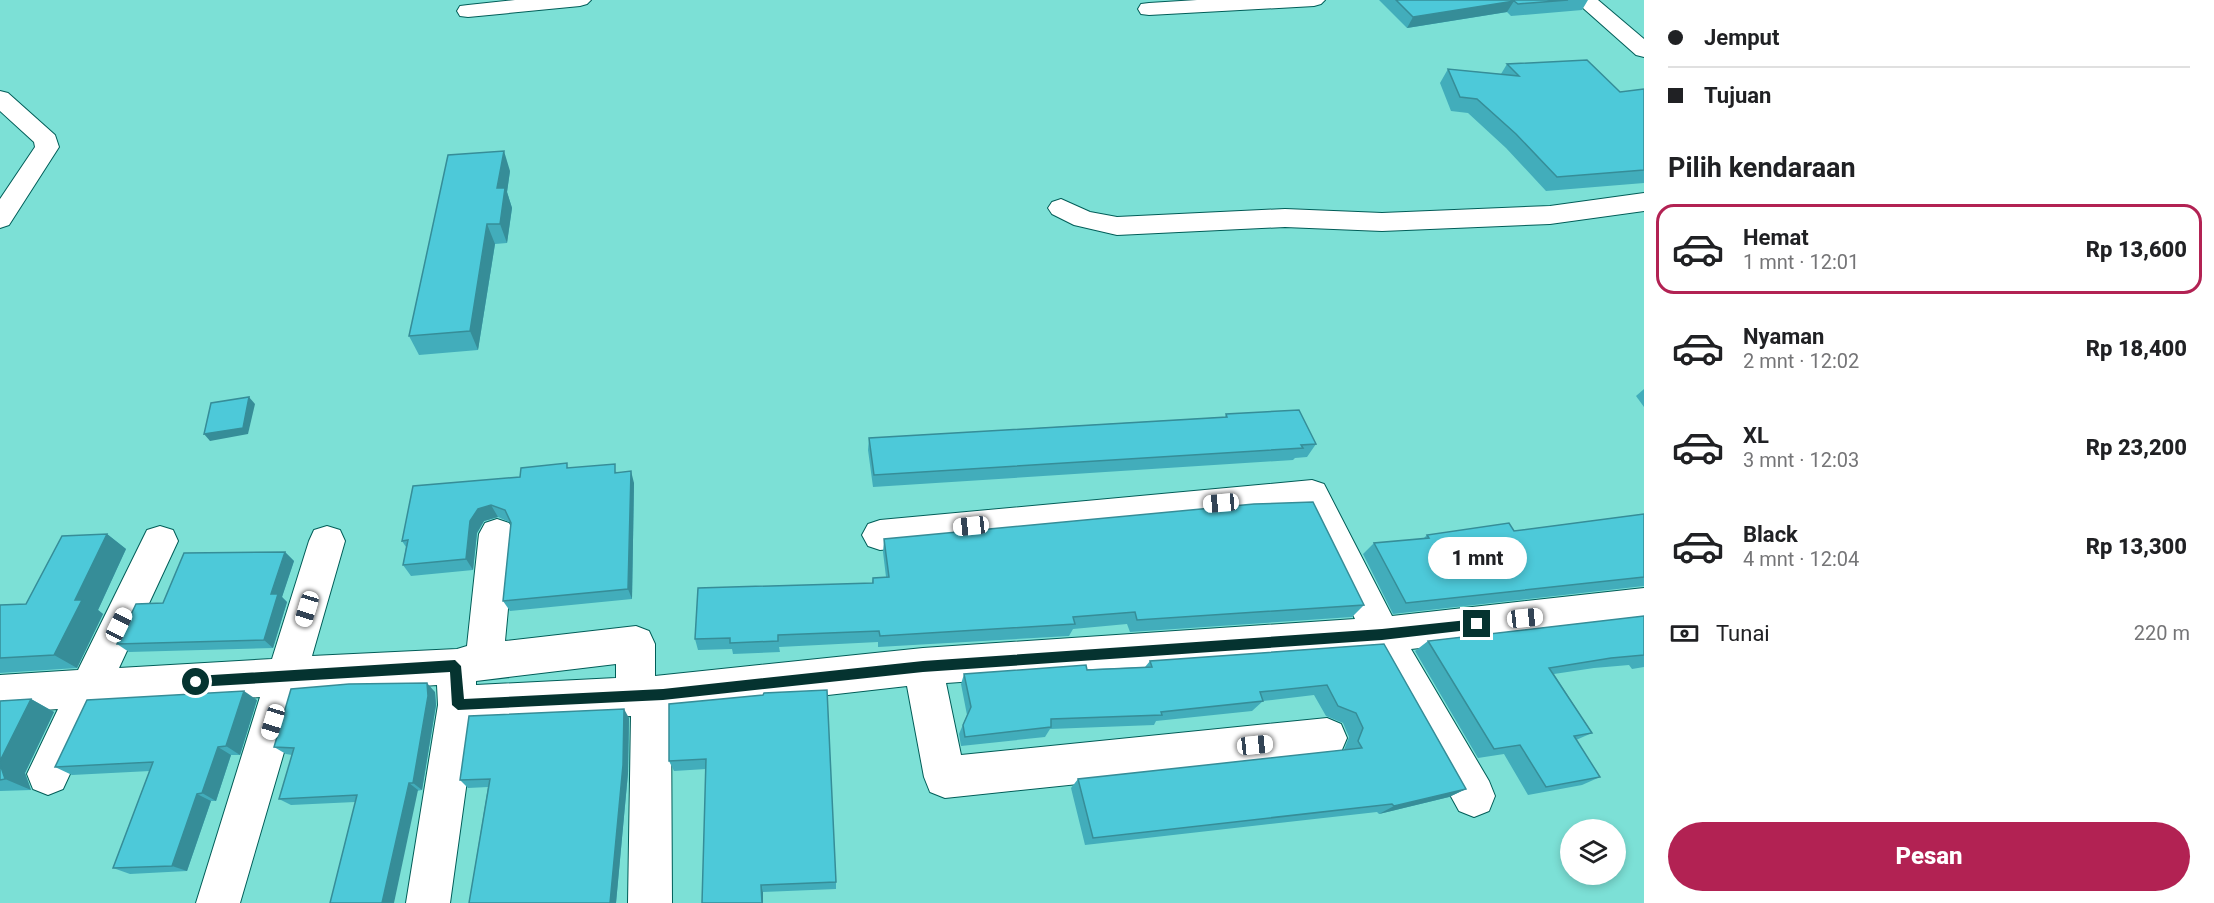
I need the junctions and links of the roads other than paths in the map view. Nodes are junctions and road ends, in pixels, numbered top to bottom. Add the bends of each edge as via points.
1 (580, 0) edge
2 (1314, 0) edge
3 (1585, 0) edge
4 (1149, 9) dead end
5 (468, 11) dead end
6 (1635, 17) dead end
7 (1607, 18) junction
8 (1644, 50) edge
9 (0, 98) edge
10 (1644, 202) edge
11 (1061, 208) dead end
12 (0, 219) edge
13 (497, 534) dead end
14 (880, 535) dead end
15 (160, 541) dead end
16 (327, 541) dead end
17 (1644, 605) edge
18 (1382, 635) junction
19 (923, 666) junction
20 (286, 676) junction
21 (466, 678) junction
22 (89, 688) junction
23 (0, 694) edge
24 (643, 696) junction
25 (1327, 738) dead end
26 (48, 774) dead end
27 (1474, 796) dead end
28 (218, 903) edge
29 (428, 903) edge
30 (650, 903) edge

1 - 5 street
2 - 4 street
3 - 7 street
6 - 7 street
7 - 8 street
9 - 12 street via 46,140 47,147
10 - 11 street via 1539,215 1382,222 1285,218 1117,226 1083,219
13 - 21 street
14 - 18 street via 1311,494
15 - 22 street
16 - 20 street
17 - 18 street
18 - 19 street
18 - 27 street
19 - 24 street
19 - 25 street via 945,777
20 - 21 street
20 - 22 street
20 - 28 street
21 - 24 street
21 - 24 street via 636,644
21 - 29 street
22 - 23 street
22 - 26 street
24 - 30 street

